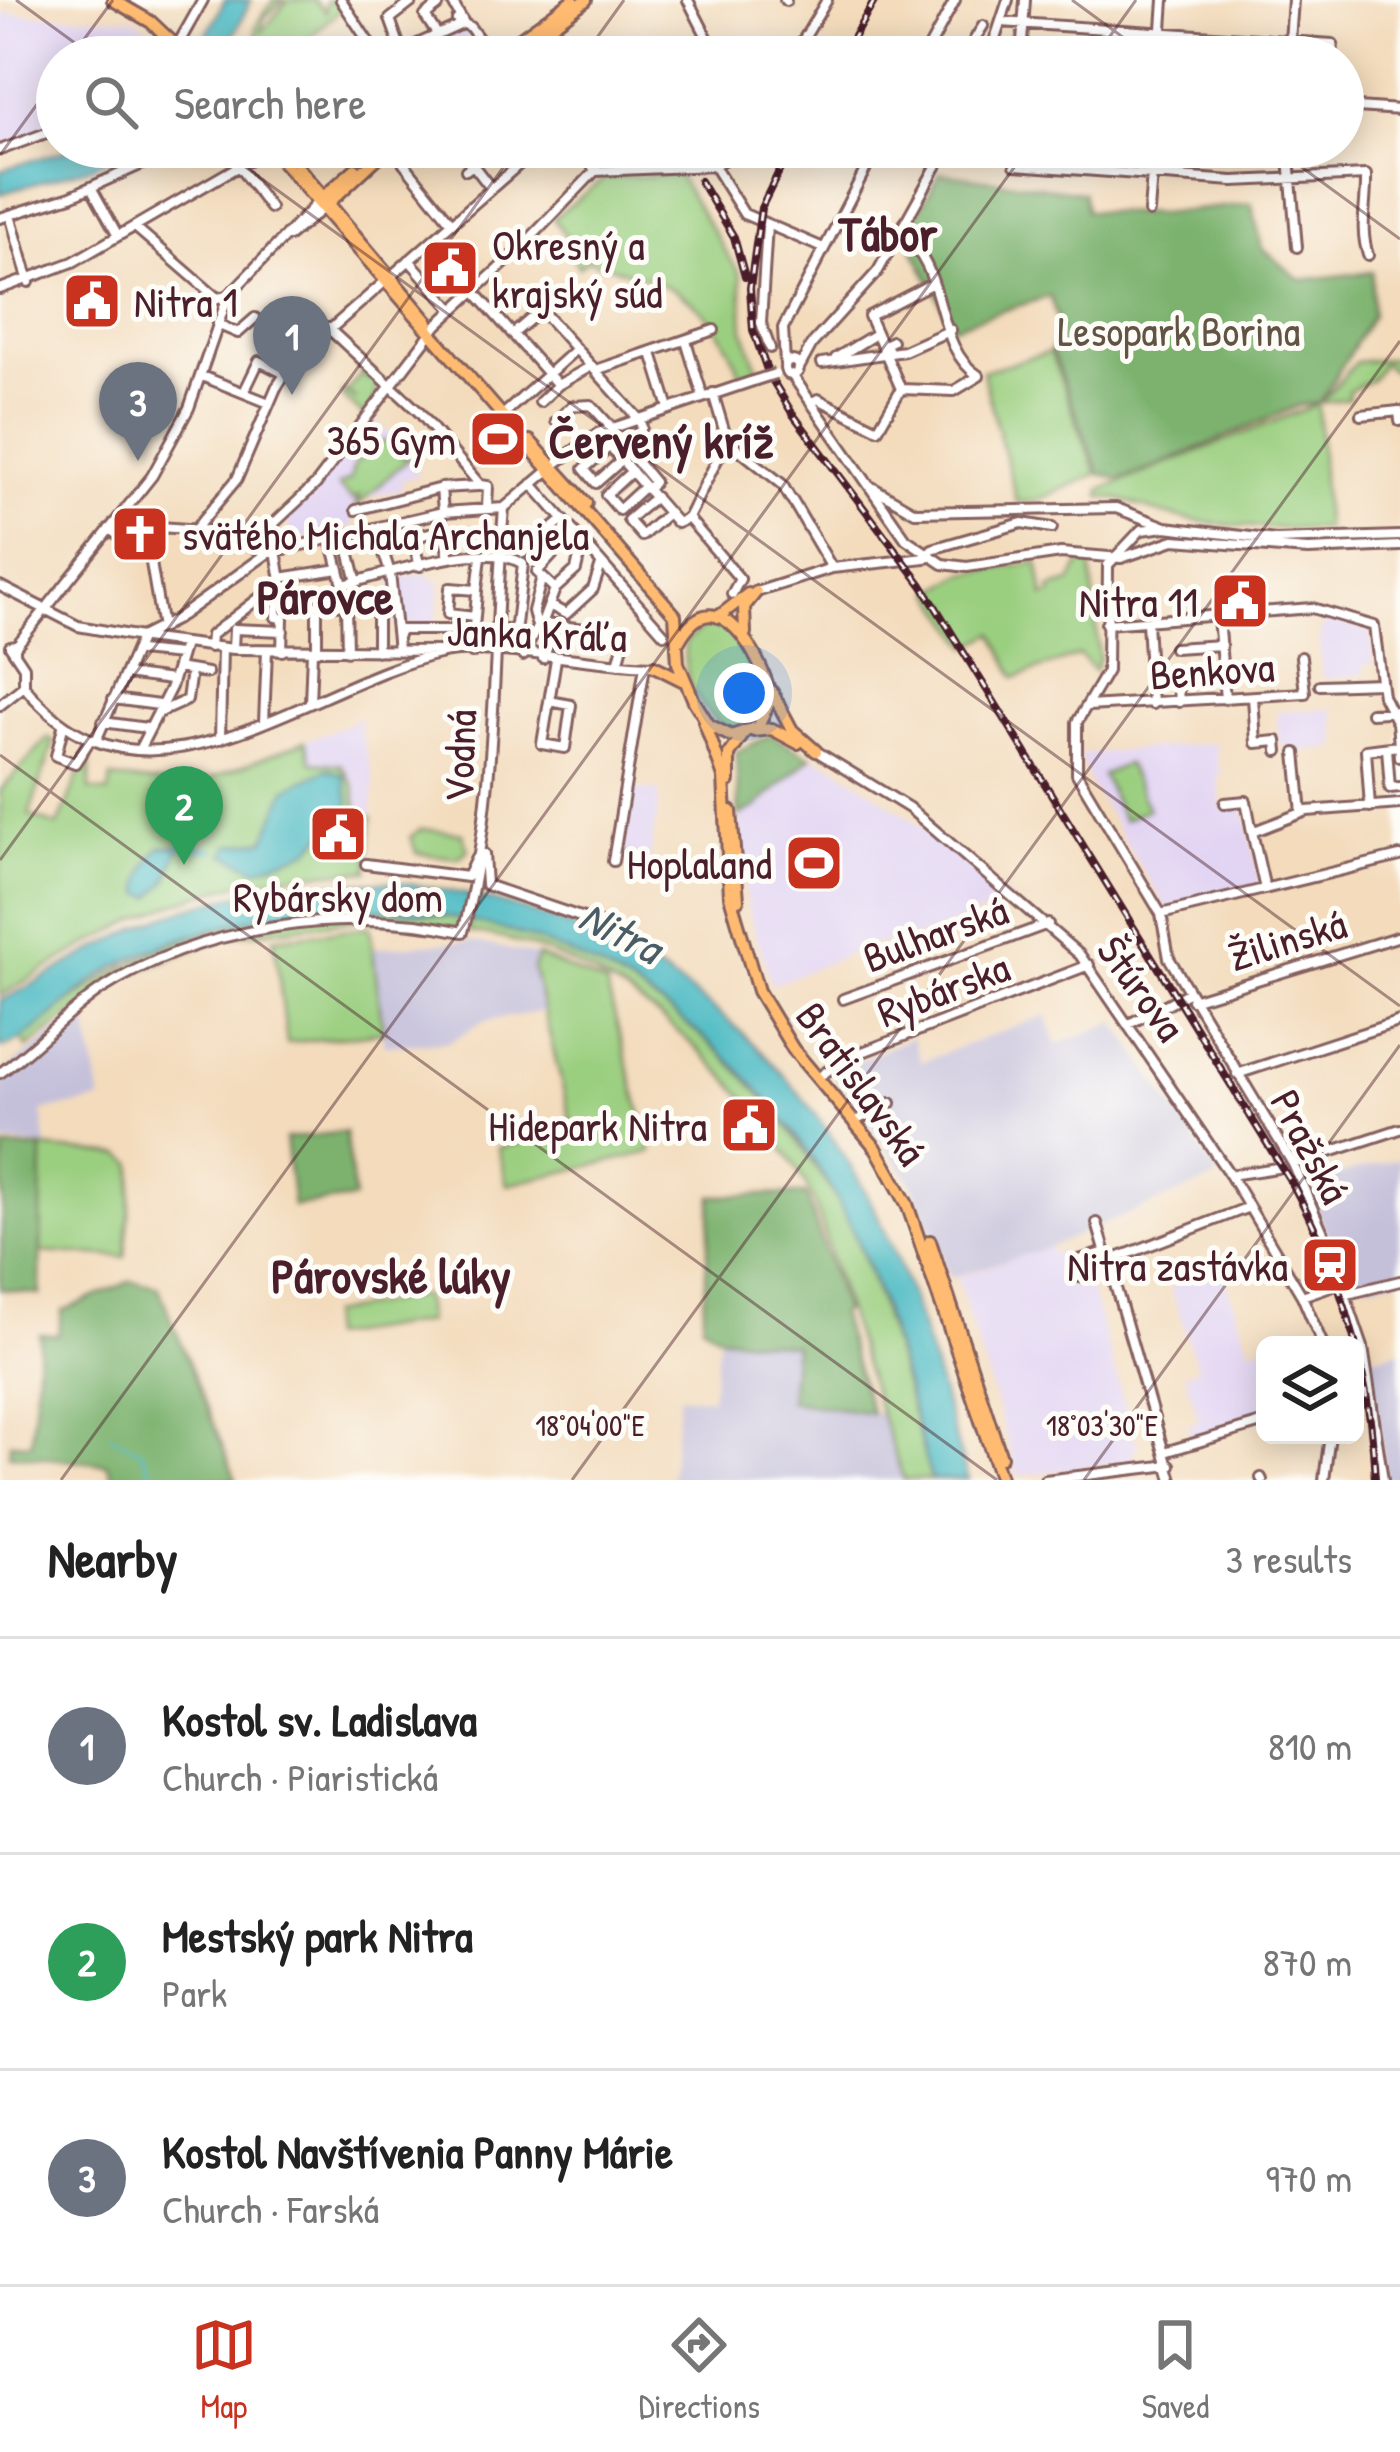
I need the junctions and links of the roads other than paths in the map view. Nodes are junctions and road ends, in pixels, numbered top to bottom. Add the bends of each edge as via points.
1 (113, 0) edge
2 (127, 0) edge
3 (203, 0) edge
4 (340, 0) edge
5 (433, 0) edge
6 (547, 0) edge
7 (573, 0) edge
8 (586, 0) edge
9 (688, 0) edge
10 (827, 0) edge
11 (955, 0) edge
12 (1008, 0) edge
13 (1025, 0) edge
14 (1164, 0) edge
15 (1293, 0) edge
16 (412, 2) edge
17 (454, 4) edge
18 (556, 12) junction
19 (461, 22) junction
20 (1001, 22) junction
21 (1023, 22) junction
22 (983, 26) dead end
23 (435, 31) junction
24 (1162, 32) junction
25 (170, 36) edge
26 (172, 36) edge
27 (182, 36) edge
28 (367, 36) edge
29 (396, 36) edge
30 (423, 36) edge
31 (426, 36) edge
32 (474, 36) edge
33 (533, 36) edge
34 (538, 36) edge
35 (706, 36) edge
36 (806, 36) edge
37 (936, 36) edge
38 (977, 36) edge
39 (996, 36) edge
40 (1022, 36) edge
41 (1162, 36) edge
42 (1219, 36) edge
43 (1290, 36) edge
44 (1364, 107) edge
45 (1400, 110) edge
46 (36, 136) edge
47 (0, 150) edge
48 (133, 168) edge
49 (237, 168) edge
50 (240, 168) edge
51 (290, 168) edge
52 (296, 168) edge
53 (358, 168) edge
54 (365, 168) edge
55 (407, 168) edge
56 (469, 168) edge
57 (475, 168) edge
58 (513, 168) edge
59 (593, 168) edge
60 (688, 168) edge
61 (715, 168) edge
62 (866, 168) edge
63 (936, 168) edge
64 (1074, 168) edge
65 (1152, 168) edge
66 (1158, 168) edge
67 (1291, 168) edge
68 (466, 170) dead end
69 (595, 171) junction
70 (1152, 172) junction
71 (1292, 177) junction
72 (91, 187) junction
73 (490, 187) junction
74 (323, 203) junction
75 (270, 208) dead end
76 (1149, 212) dead end
77 (5, 216) edge
78 (148, 219) junction
79 (451, 222) junction
80 (767, 225) junction
81 (135, 227) junction
82 (900, 235) junction
83 (118, 236) junction
84 (148, 237) junction
85 (1297, 247) dead end
86 (823, 248) junction
87 (1367, 255) dead end
88 (409, 260) junction
89 (387, 279) junction
90 (29, 281) junction
91 (931, 284) junction
92 (0, 289) edge
93 (474, 291) junction
94 (228, 296) junction
95 (217, 298) junction
96 (222, 308) junction
97 (453, 310) junction
98 (255, 317) dead end
99 (216, 324) junction
100 (328, 328) junction
101 (714, 330) dead end
102 (951, 330) junction
103 (432, 333) junction
104 (513, 334) junction
105 (874, 335) junction
106 (686, 341) junction
107 (770, 348) dead end
108 (888, 348) junction
109 (577, 349) junction
110 (652, 352) junction
111 (836, 358) junction
112 (822, 363) dead end
113 (790, 366) junction
114 (591, 369) junction
115 (285, 374) junction
116 (548, 374) junction
117 (202, 376) junction
118 (558, 385) junction
119 (391, 387) junction
120 (245, 388) dead end
121 (901, 389) junction
122 (708, 395) junction
123 (540, 402) dead end
124 (812, 402) junction
125 (269, 403) junction
126 (669, 408) junction
127 (505, 413) junction
128 (1361, 415) dead end
129 (638, 418) junction
130 (820, 419) junction
131 (556, 421) dead end
132 (1400, 421) edge
133 (611, 427) junction
134 (598, 433) junction
135 (727, 440) junction
136 (610, 446) junction
137 (624, 457) junction
138 (551, 468) junction
139 (854, 469) junction
140 (632, 471) junction
141 (532, 484) junction
142 (480, 485) junction
143 (441, 488) junction
144 (649, 491) junction
145 (395, 499) junction
146 (487, 508) junction
147 (504, 508) junction
148 (356, 510) dead end
149 (441, 512) junction
150 (915, 512) junction
151 (1137, 512) junction
152 (668, 513) junction
153 (688, 518) junction
154 (404, 520) junction
155 (565, 522) junction
156 (197, 527) junction
157 (1166, 527) junction
158 (376, 528) junction
159 (1052, 529) dead end
160 (1141, 530) junction
161 (112, 531) junction
162 (429, 533) dead end
163 (903, 535) junction
164 (345, 536) junction
165 (1400, 536) edge
166 (331, 538) junction
167 (414, 538) junction
168 (398, 541) dead end
169 (583, 543) junction
170 (382, 544) junction
171 (251, 545) junction
172 (1400, 546) edge
173 (272, 551) junction
174 (523, 553) dead end
175 (1096, 555) junction
176 (1131, 555) junction
177 (150, 556) junction
178 (907, 556) junction
179 (928, 556) junction
180 (481, 557) junction
181 (500, 557) junction
182 (449, 558) junction
183 (1112, 558) junction
184 (601, 563) junction
185 (943, 564) junction
186 (420, 566) junction
187 (832, 568) junction
188 (339, 569) junction
189 (390, 573) junction
190 (1107, 578) junction
191 (540, 579) junction
192 (280, 580) junction
193 (357, 582) junction
194 (0, 586) edge
195 (478, 590) junction
196 (555, 590) junction
197 (756, 592) junction
198 (732, 593) dead end
199 (377, 604) junction
200 (391, 604) junction
201 (346, 605) junction
202 (551, 607) junction
203 (47, 612) junction
204 (723, 614) junction
205 (1219, 616) junction
206 (475, 617) junction
207 (693, 618) junction
208 (1147, 622) junction
209 (541, 623) junction
210 (1106, 625) junction
211 (556, 626) junction
212 (494, 628) junction
213 (473, 630) junction
214 (283, 631) junction
215 (398, 633) junction
216 (158, 634) junction
217 (664, 634) dead end
218 (0, 636) edge
219 (141, 637) junction
220 (746, 637) junction
221 (679, 643) junction
222 (184, 644) junction
223 (1220, 645) junction
224 (210, 647) junction
225 (1174, 648) dead end
226 (10, 649) edge
227 (228, 649) junction
228 (267, 650) junction
229 (398, 650) junction
230 (139, 651) dead end
231 (282, 651) junction
232 (315, 651) junction
233 (346, 651) junction
234 (377, 651) junction
235 (447, 652) junction
236 (472, 653) junction
237 (492, 654) junction
238 (180, 656) junction
239 (523, 656) junction
240 (1301, 657) dead end
241 (543, 658) junction
242 (556, 658) junction
243 (618, 664) junction
244 (649, 666) junction
245 (177, 668) junction
246 (206, 673) dead end
247 (125, 674) junction
248 (1177, 675) dead end
249 (190, 679) dead end
250 (171, 680) junction
251 (1381, 683) junction
252 (687, 684) junction
253 (1320, 685) dead end
254 (24, 686) junction
255 (768, 687) junction
256 (1253, 697) junction
257 (113, 699) junction
258 (1225, 699) junction
259 (549, 701) junction
260 (1179, 702) junction
261 (310, 704) junction
262 (1152, 704) junction
263 (0, 705) edge
264 (1088, 706) junction
265 (158, 709) junction
266 (1397, 712) edge
267 (1371, 713) dead end
268 (704, 719) junction
269 (103, 722) junction
270 (264, 722) junction
271 (63, 728) junction
272 (147, 728) junction
273 (747, 734) junction
274 (220, 739) junction
275 (93, 741) junction
276 (1395, 747) edge
277 (140, 748) junction
278 (816, 751) junction
279 (1278, 752) dead end
280 (1295, 753) dead end
281 (1400, 758) edge
282 (1394, 790) edge
283 (1226, 803) dead end
284 (1400, 804) edge
285 (1370, 807) junction
286 (1302, 813) junction
287 (1252, 832) junction
288 (484, 847) junction
289 (725, 850) junction
290 (1400, 856) edge
291 (613, 861) dead end
292 (366, 864) dead end
293 (1265, 889) junction
294 (736, 892) junction
295 (1161, 914) junction
296 (598, 923) dead end
297 (1048, 924) junction
298 (1400, 936) edge
299 (1088, 965) junction
300 (1190, 997) junction
301 (843, 999) dead end
302 (1400, 1021) edge
303 (1129, 1024) junction
304 (782, 1027) junction
305 (0, 1073) edge
306 (1237, 1074) junction
307 (820, 1078) junction
308 (891, 1103) dead end
309 (858, 1120) junction
310 (1400, 1129) edge
311 (1293, 1164) junction
312 (1277, 1168) dead end
313 (1230, 1175) junction
314 (1250, 1207) junction
315 (1097, 1223) dead end
316 (1107, 1257) junction
317 (1078, 1277) dead end
318 (1400, 1281) edge
319 (1334, 1285) dead end
320 (1347, 1294) junction
321 (1301, 1296) junction
322 (1319, 1336) edge
323 (1256, 1425) edge
324 (1329, 1444) edge
325 (1168, 1451) junction
326 (1170, 1465) junction
327 (1005, 1480) edge
328 (1045, 1480) edge
329 (1172, 1480) edge
330 (1324, 1480) edge
331 (1383, 1480) edge

1 - 25 main road
2 - 26 main road
3 - 27 street
4 - 28 street
5 - 23 street via 438,6 425,16
6 - 18 street
7 - 18 main road
8 - 34 main road
9 - 35 street
10 - 36 street
11 - 37 street
12 - 20 street
13 - 21 street
14 - 24 street
15 - 43 street
16 - 29 street via 389,19
17 - 19 street
18 - 33 main road
19 - 23 street
19 - 31 street
19 - 32 street
20 - 21 street
20 - 39 street
21 - 24 street
21 - 40 street
22 - 38 street
23 - 30 street
24 - 41 street
24 - 42 street
44 - 45 street
46 - 47 street
48 - 72 street
49 - 78 street
50 - 75 street
51 - 74 main road
52 - 74 main road
53 - 74 main road
54 - 74 main road
55 - 79 street
56 - 68 street
57 - 73 street
58 - 73 street
59 - 69 street
60 - 69 street
61 - 80 street via 744,214
62 - 86 street
63 - 82 street
64 - 70 street
65 - 70 street
66 - 70 street
67 - 71 street
69 - 93 street
70 - 71 street via 1233,181
70 - 76 street
71 - 85 street
71 - 87 street via 1366,175 1360,229
72 - 77 street
72 - 83 street
73 - 79 street
74 - 89 main road
74 - 94 street
77 - 90 street
78 - 81 street
78 - 84 street
79 - 88 street
80 - 86 street
80 - 107 street via 761,323
81 - 83 street
81 - 84 street
82 - 91 street via 914,245
82 - 113 street via 860,296
83 - 90 street
84 - 95 street
86 - 113 street via 783,328
88 - 89 street
88 - 97 street
89 - 100 street
89 - 103 main road
90 - 92 street
91 - 102 street
91 - 105 street via 869,316
93 - 97 street
93 - 104 street
94 - 95 street
94 - 96 street
95 - 96 street
96 - 99 street
97 - 103 street
98 - 99 street via 241,334
99 - 117 street
100 - 115 street
100 - 119 street
101 - 106 street
102 - 108 street via 904,351
102 - 121 street via 959,364 979,376 954,391
103 - 119 street
103 - 127 main road
103 - 138 main road
104 - 109 street via 544,314
104 - 116 street
105 - 108 street
105 - 111 street
106 - 110 street
106 - 122 street
108 - 111 street
108 - 121 street
109 - 114 street
109 - 116 street
110 - 114 street
110 - 126 street
111 - 112 street
113 - 122 street, bridge
113 - 124 street
113 - 130 street
114 - 118 street
114 - 129 street
115 - 120 street via 259,362
115 - 125 street
116 - 118 street
116 - 127 street
117 - 125 street
117 - 161 street via 152,476
118 - 123 street
119 - 142 street
119 - 171 street via 316,484
121 - 124 street via 878,429
122 - 126 street
122 - 135 street
124 - 130 street
125 - 156 street via 242,470
126 - 129 street
127 - 138 main road
128 - 132 street via 1399,411
129 - 133 street
129 - 137 street via 642,427
130 - 139 street
131 - 133 street via 572,406 592,405
133 - 134 street
134 - 136 street
134 - 138 street
135 - 153 street
135 - 187 street via 782,484
136 - 137 street
136 - 137 street via 584,469 596,483
137 - 140 street
137 - 144 street via 654,482
138 - 141 street
138 - 207 main road
138 - 221 main road via 675,615
139 - 150 street
139 - 163 street
140 - 144 street
140 - 144 street via 606,495 620,510
141 - 147 street
141 - 155 street
142 - 143 street
142 - 146 street via 488,487
143 - 145 street
143 - 149 street
144 - 152 street
144 - 152 street via 628,520 642,536
145 - 148 street
145 - 154 street
146 - 147 street
146 - 149 street
147 - 181 street, Vodná
149 - 154 street
149 - 182 street
150 - 151 street
150 - 163 street
151 - 157 street
151 - 160 street
152 - 153 street via 677,523
153 - 198 street via 740,579
154 - 158 street
154 - 167 street
155 - 169 street
155 - 174 street
155 - 191 street
156 - 171 street
156 - 177 street via 160,526
157 - 160 street
157 - 165 street via 1276,540
158 - 164 street
158 - 170 street
159 - 179 street via 1022,523
160 - 176 street
160 - 183 street
161 - 177 street
161 - 203 street
162 - 167 street
163 - 178 street
163 - 179 street
164 - 166 street
164 - 193 street
166 - 173 street
166 - 188 street
167 - 186 street
168 - 170 street
169 - 184 street
169 - 196 street via 576,570
170 - 189 street
171 - 173 street
172 - 176 street via 1308,550 1174,541
173 - 192 street
173 - 216 street
175 - 183 street
175 - 185 street
175 - 190 street
176 - 183 street
176 - 190 street
177 - 216 street
178 - 185 street
178 - 187 street
179 - 185 street
180 - 181 street
180 - 182 street
180 - 195 street
181 - 212 street, Vodná
181 - 212 street via 523,564 515,629
182 - 186 street
183 - 190 street
184 - 202 street via 593,589 566,614
184 - 217 street
186 - 189 street
187 - 197 street
188 - 192 street
188 - 193 street via 343,585
189 - 193 street
189 - 200 street
190 - 210 street, Pražská
191 - 196 street
191 - 209 street via 533,611
192 - 214 street via 276,617
192 - 224 street via 211,635
194 - 203 street
195 - 206 street
195 - 206 street via 450,588 448,614
196 - 202 street
197 - 204 main road
197 - 220 main road via 744,607
199 - 200 street
199 - 201 street
199 - 234 street
200 - 215 street
201 - 232 street via 312,605
201 - 233 street
202 - 209 street
203 - 219 street via 99,633
203 - 226 street
204 - 207 main road
204 - 220 main road
205 - 208 street
205 - 223 street
205 - 251 street via 1312,608 1374,626
206 - 213 street
207 - 221 main road
208 - 210 street
208 - 262 street
209 - 211 street
209 - 239 street
210 - 264 street, Pražská via 1107,671
211 - 241 street
211 - 243 street via 626,634
212 - 237 street, Vodná
213 - 215 street
213 - 236 street
214 - 227 street via 234,629
214 - 231 street
215 - 229 street
216 - 219 street
216 - 222 street
218 - 226 street
219 - 247 street
220 - 255 main road
221 - 244 main road
221 - 252 main road
222 - 224 street
222 - 238 street
223 - 225 street
223 - 258 street
224 - 227 street
226 - 254 street via 24,668
227 - 228 street
227 - 274 street
228 - 231 street
228 - 270 street
229 - 234 street
229 - 235 street
230 - 238 street
231 - 232 street
232 - 233 street
232 - 261 street
233 - 234 street
235 - 236 street, Janka Kráľa
235 - 261 street, Janka Kráľa
236 - 237 street, Janka Kráľa
237 - 239 street, Janka Kráľa
237 - 288 street, Vodná
238 - 245 street
239 - 241 street, Janka Kráľa
240 - 256 street, Benkova via 1305,693
241 - 242 street, Janka Kráľa
242 - 243 street, Janka Kráľa
242 - 259 street
243 - 244 street, Janka Kráľa
244 - 252 main road
244 - 291 street
245 - 246 street
245 - 250 street
247 - 250 street
247 - 257 street
248 - 260 street
249 - 265 street via 187,700
250 - 265 street
251 - 253 street, Benkova
251 - 266 street
252 - 268 main road
254 - 263 street
254 - 271 street, Janka Kráľa
255 - 273 main road via 769,711
255 - 278 main road via 792,730
256 - 258 street, Benkova
256 - 279 street via 1256,743 1277,741
257 - 265 street
257 - 269 street
258 - 260 street, Benkova
259 - 259 street via 542,744 565,748 571,706
260 - 262 street, Benkova
261 - 270 street, Janka Kráľa
262 - 264 street, Benkova
264 - 295 street, Pražská via 1073,742 1077,774
265 - 272 street
266 - 267 street
266 - 276 street
268 - 273 main road via 721,734
268 - 289 main road, Bratislavská via 724,777
269 - 272 street
269 - 275 street
270 - 274 street, Janka Kráľa
271 - 275 street, Janka Kráľa
271 - 275 street via 56,756 75,764
272 - 277 street
273 - 278 main road via 781,731
273 - 294 main road, Bratislavská via 728,759
274 - 277 street, Janka Kráľa via 179,752
275 - 277 street, Janka Kráľa
276 - 281 street
276 - 282 street
276 - 285 street via 1366,750
278 - 297 street, Štúrova via 909,808
280 - 286 street
283 - 287 street via 1246,801
284 - 285 street
285 - 286 street
286 - 287 street
287 - 293 street
288 - 292 street via 467,877
288 - 296 street via 486,885
288 - 305 street, Vodná via 464,928 314,924 179,952 95,994
289 - 294 main road
289 - 304 main road, Bratislavská via 742,942
290 - 293 street
293 - 295 street
294 - 304 main road, Bratislavská
295 - 300 street, Pražská via 1169,958
297 - 299 street, Štúrova
297 - 301 street, Bulharská
298 - 300 street, Žilinská
299 - 303 street, Štúrova
299 - 307 street, Rybárska via 839,1061
300 - 303 street
300 - 306 street, Pražská
302 - 306 street
303 - 313 street, Štúrova
304 - 307 main road, Bratislavská
306 - 311 street, Pražská
307 - 309 main road, Bratislavská
308 - 309 street
309 - 327 main road, Bratislavská via 931,1256
310 - 311 street
311 - 320 street, Pražská
312 - 313 street
313 - 314 street, Štúrova
314 - 316 street
314 - 321 street, Štúrova
315 - 316 street
316 - 317 street via 1079,1260
316 - 325 street
318 - 320 street
319 - 321 street
320 - 331 street, Pražská via 1370,1378
321 - 322 street, Štúrova
323 - 325 street
324 - 330 street
325 - 326 street
326 - 328 street
326 - 329 street

